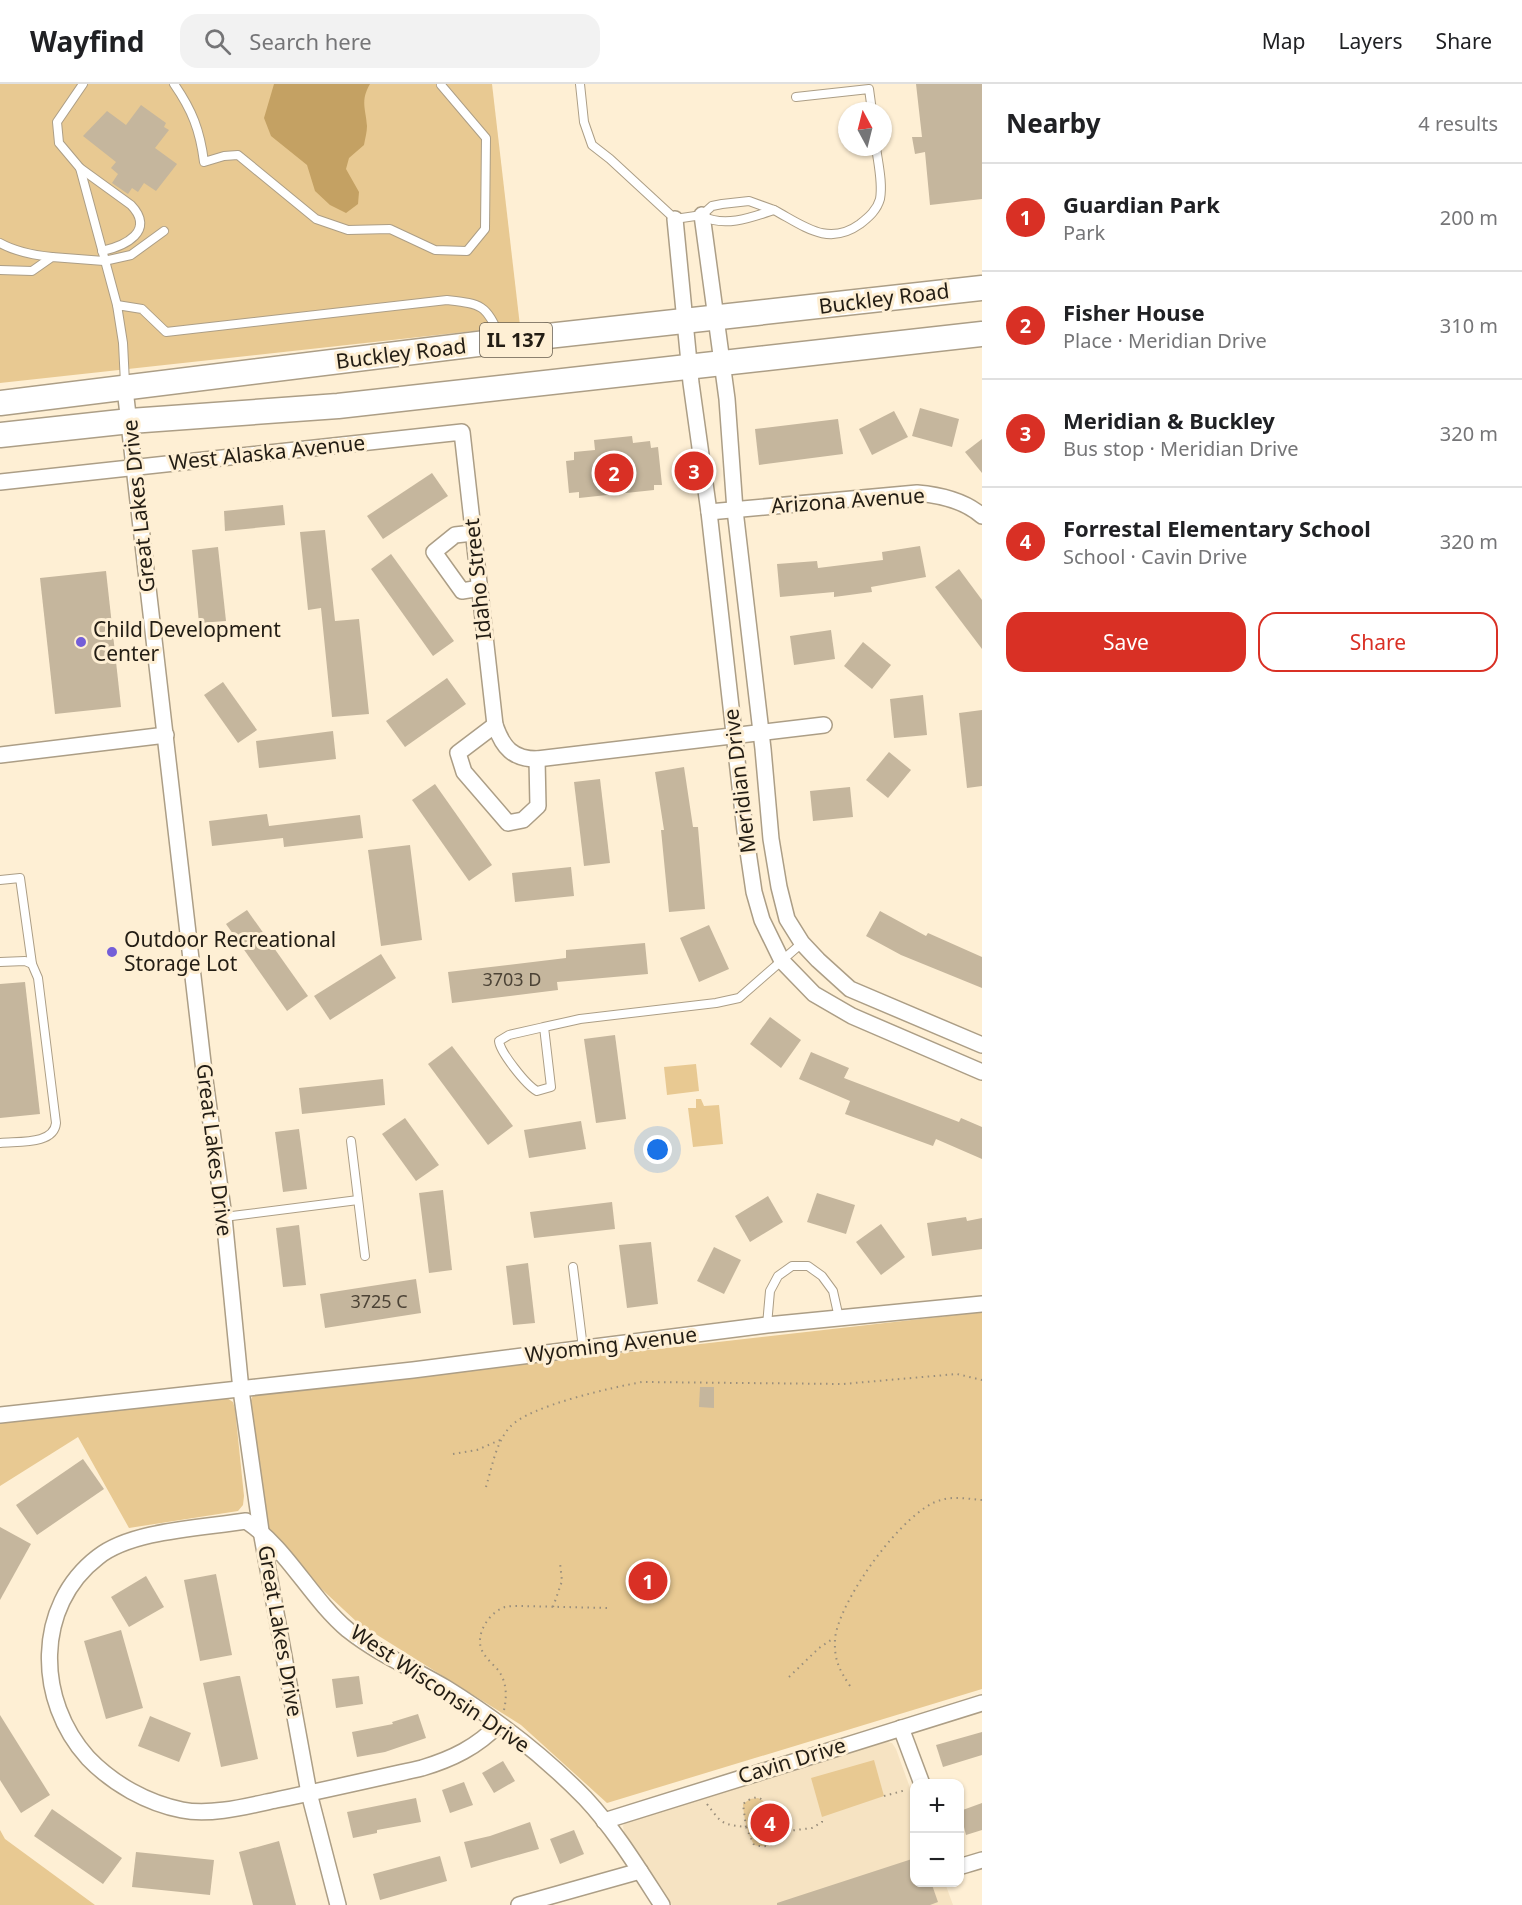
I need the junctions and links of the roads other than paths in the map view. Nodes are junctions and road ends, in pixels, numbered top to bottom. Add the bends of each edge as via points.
1 (83, 84) edge
2 (174, 84) edge
3 (580, 84) edge
4 (441, 85) edge
5 (796, 97) dead end
6 (871, 102) edge
7 (877, 156) edge
8 (80, 168) junction
9 (774, 210) junction
10 (702, 215) junction
11 (675, 219) junction
12 (164, 231) dead end
13 (0, 243) edge
14 (102, 251) junction
15 (52, 257) junction
16 (104, 261) junction
17 (0, 270) edge
18 (982, 288) edge
19 (117, 305) junction
20 (717, 318) junction
21 (684, 321) junction
22 (982, 334) edge
23 (502, 341) junction
24 (722, 362) junction
25 (689, 365) junction
26 (125, 389) junction
27 (0, 403) edge
28 (130, 421) junction
29 (462, 432) joint
30 (0, 435) edge
31 (135, 468) junction
32 (0, 482) edge
33 (735, 510) junction
34 (709, 512) junction
35 (982, 516) edge
36 (473, 533) junction
37 (480, 588) junction
38 (824, 725) dead end
39 (495, 726) junction
40 (761, 732) junction
41 (166, 735) junction
42 (735, 736) junction
43 (0, 755) edge
44 (537, 759) junction
45 (0, 880) edge
46 (802, 943) junction
47 (782, 961) junction
48 (3, 962) edge
49 (32, 964) junction
50 (544, 1027) junction
51 (982, 1045) edge
52 (982, 1072) edge
53 (351, 1141) dead end
54 (0, 1143) edge
55 (358, 1200) junction
56 (224, 1217) junction
57 (365, 1256) dead end
58 (573, 1267) dead end
59 (982, 1304) edge
60 (839, 1318) junction
61 (767, 1325) junction
62 (583, 1348) junction
63 (240, 1389) junction
64 (0, 1415) edge
65 (261, 1531) junction
66 (982, 1703) edge
67 (496, 1721) junction
68 (901, 1728) junction
69 (920, 1779) edge
70 (309, 1793) junction
71 (604, 1821) junction
72 (982, 1860) edge
73 (964, 1865) edge
74 (640, 1872) junction
75 (338, 1905) edge
76 (519, 1905) edge
77 (662, 1905) edge

1 - 8 lane via 57,122 60,143
2 - 4 lane via 188,104 200,134 204,162 238,155 316,219 348,230 390,229 435,250 467,251 485,228 486,138
3 - 11 lane via 584,122 592,145
5 - 6 lane via 869,89
7 - 9 lane via 881,187 877,208 849,231 831,235
8 - 14 lane
8 - 14 lane via 131,205 140,219 138,233 132,240
9 - 10 lane via 714,222
9 - 10 lane via 749,201 712,206
10 - 11 lane
10 - 20 street, Meridian Drive
11 - 21 street, Meridian Drive
12 - 16 lane via 131,255
13 - 15 lane via 32,255
14 - 16 lane
15 - 16 lane
15 - 17 lane via 32,271
16 - 19 lane
18 - 20 highway, Buckley Road / IL 137
19 - 23 lane via 142,309 166,332 447,300 476,303 493,319
19 - 26 lane
20 - 21 highway, Buckley Road / IL 137
20 - 24 street, Meridian Drive
21 - 23 highway, Buckley Road / IL 137
21 - 25 street, Meridian Drive
22 - 24 highway, Buckley Road / IL 137
23 - 26 highway, Buckley Road / IL 137
24 - 25 highway, Buckley Road / IL 137
24 - 33 street, Meridian Drive
25 - 28 highway, Buckley Road / IL 137 via 338,406
25 - 34 street, Meridian Drive
26 - 27 highway, Buckley Road / IL 137
26 - 28 street, Great Lakes Drive
28 - 30 highway, Buckley Road / IL 137
28 - 31 street, Great Lakes Drive
29 - 31 street, West Alaska Avenue
29 - 36 street, Idaho Street
31 - 32 street, West Alaska Avenue
31 - 41 street, Great Lakes Drive
33 - 34 street, Arizona Avenue
33 - 35 street, Arizona Avenue via 917,493 959,502
33 - 40 street, Meridian Drive
34 - 42 street, Meridian Drive
36 - 37 street, Idaho Street
36 - 37 street via 455,535 434,552 462,591
37 - 39 street, Idaho Street
38 - 40 street
39 - 44 street via 510,751 524,759
39 - 44 street via 458,753 464,772 508,823 522,820 538,806
40 - 42 street
40 - 46 street, Meridian Drive via 778,887 787,919
41 - 43 street
41 - 56 street, Great Lakes Drive
42 - 44 street
42 - 47 street, Meridian Drive via 754,891 762,920
45 - 49 lane via 21,878
46 - 47 lane
46 - 51 street, Meridian Drive via 850,989
47 - 50 lane via 738,998
47 - 52 street, Meridian Drive via 814,994 852,1016
48 - 49 lane
49 - 54 lane via 38,978 56,1130 48,1137
50 - 50 lane via 551,1087 537,1091 501,1049 499,1041
53 - 55 lane
55 - 56 lane
55 - 57 lane
56 - 63 street, Great Lakes Drive
58 - 62 lane
59 - 60 street, Wyoming Avenue
60 - 61 street, Wyoming Avenue
60 - 61 lane via 832,1292 822,1276 808,1266 792,1266 778,1276 770,1291
61 - 62 street, Wyoming Avenue
62 - 63 street, Wyoming Avenue
63 - 64 street, Wyoming Avenue
63 - 65 street, Great Lakes Drive
65 - 67 street, West Wisconsin Drive via 314,1596 349,1630
65 - 70 street, Great Lakes Drive
65 - 70 street via 246,1521 152,1535 125,1542 98,1557 64,1594 55,1614 49,1659 53,1685 71,1736 88,1758 110,1778 148,1800 184,1811 227,1810
66 - 68 street, Cavin Drive
67 - 70 street via 487,1736 445,1761
67 - 71 street, West Wisconsin Drive via 542,1757
68 - 69 street
68 - 71 street, Cavin Drive
70 - 75 street, Great Lakes Drive
71 - 74 street, West Wisconsin Drive
72 - 73 street
74 - 76 street
74 - 77 street, West Wisconsin Drive

